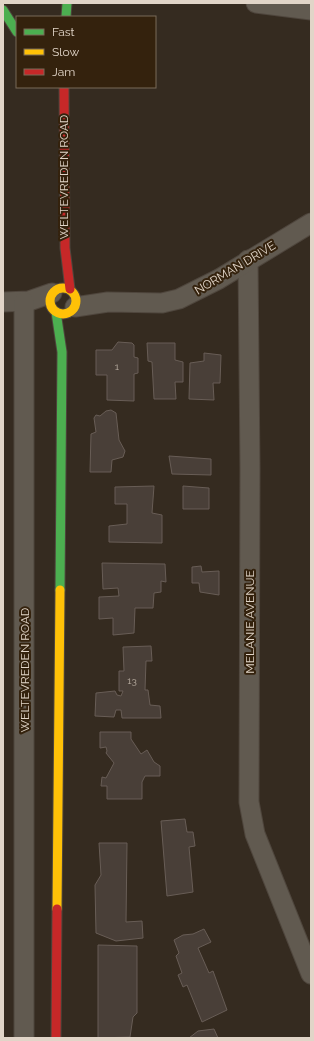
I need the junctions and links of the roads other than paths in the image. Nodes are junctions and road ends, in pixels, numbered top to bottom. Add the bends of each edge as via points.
1 (67, 3) edge
2 (254, 3) edge
3 (3, 10) edge
4 (311, 10) edge
5 (66, 16) edge
6 (16, 30) edge
7 (64, 88) edge
8 (56, 93) dead end
9 (64, 106) junction
10 (311, 223) edge
11 (248, 260) junction
12 (64, 300) junction
13 (3, 302) edge
14 (27, 302) junction
15 (62, 352) junction
16 (311, 974) edge
17 (24, 1038) edge
18 (56, 1038) edge

1 - 5 street
2 - 4 street
3 - 6 street
7 - 9 street, WELTEVREDEN ROAD
8 - 9 street
9 - 12 street, WELTEVREDEN ROAD
10 - 11 street, NORMAN DRIVE
11 - 12 street, NORMAN DRIVE via 220,279 179,299 162,303
11 - 16 street, MELANIE AVENUE via 249,807 255,834
12 - 14 street, NORMAN DRIVE
12 - 15 street, WELTEVREDEN ROAD
12 - 15 street, WELTEVREDEN ROAD
13 - 14 street, NORMAN DRIVE
14 - 17 street, WELTEVREDEN ROAD
15 - 18 street, WELTEVREDEN ROAD

